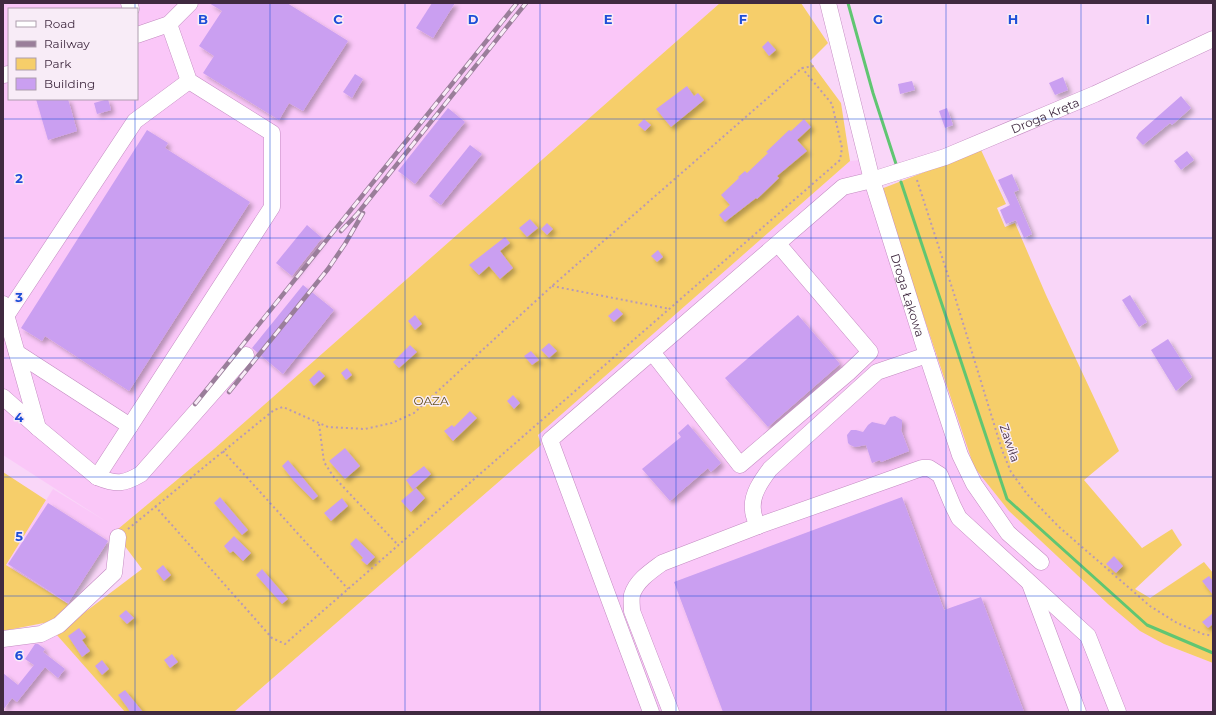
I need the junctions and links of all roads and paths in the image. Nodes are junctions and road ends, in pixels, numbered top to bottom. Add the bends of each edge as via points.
1 (190, 3) edge
2 (828, 3) edge
3 (169, 24) junction
4 (138, 32) edge
5 (1213, 39) edge
6 (814, 66) dead end
7 (802, 68) junction
8 (189, 81) junction
9 (911, 168) junction
10 (872, 180) junction
11 (778, 244) junction
12 (552, 286) junction
13 (670, 309) junction
14 (5, 310) edge
15 (652, 352) junction
16 (16, 353) junction
17 (246, 354) dead end
18 (927, 355) junction
19 (3, 397) edge
20 (319, 424) junction
21 (130, 426) junction
22 (38, 428) junction
23 (223, 451) junction
24 (97, 477) junction
25 (155, 506) junction
26 (758, 526) junction
27 (118, 537) joint
28 (398, 545) junction
29 (1040, 562) dead end
30 (1029, 582) junction
31 (348, 589) junction
32 (1213, 636) edge
33 (3, 639) edge
34 (651, 712) edge
35 (671, 712) edge
36 (1078, 712) edge
37 (1118, 712) edge

1 - 3 street
2 - 10 street, Droga Łąkowa
3 - 4 street
3 - 8 street
5 - 9 street, Droga Kręta via 1095,94 945,157
6 - 7 path
7 - 12 path
7 - 13 path via 832,104 842,148 840,160
8 - 14 street via 135,121
8 - 21 street via 272,133 272,207
9 - 10 street, Droga Kręta
9 - 32 path, Zawiła via 1011,472 1026,494 1059,527 1150,606 1177,622
10 - 11 street, Droga Kręta via 843,187
10 - 18 street, Droga Łąkowa
11 - 15 street, Droga Kręta
11 - 15 street via 870,352 842,378 740,465
12 - 13 path
12 - 20 path via 414,412 392,423 365,429 328,427
13 - 28 path
14 - 16 street
15 - 34 street, Droga Kręta via 550,440
16 - 21 street
16 - 22 street
17 - 24 street via 142,474 123,482 110,483
18 - 26 street via 877,372 770,469 754,497 753,510
18 - 29 street, Droga Łąkowa via 960,455 974,484 1008,533
19 - 22 street
20 - 23 path via 283,408 274,410
20 - 28 path via 324,462 333,476
21 - 24 street
22 - 24 street
23 - 25 path
23 - 31 path
25 - 27 path
25 - 31 path via 272,638 285,644
26 - 30 street via 913,470 929,468 940,475 959,518
26 - 35 street via 662,563 649,572 632,596 632,611
27 - 33 street via 114,573 59,625 41,634
28 - 31 path
30 - 36 street
30 - 37 street via 1088,636

